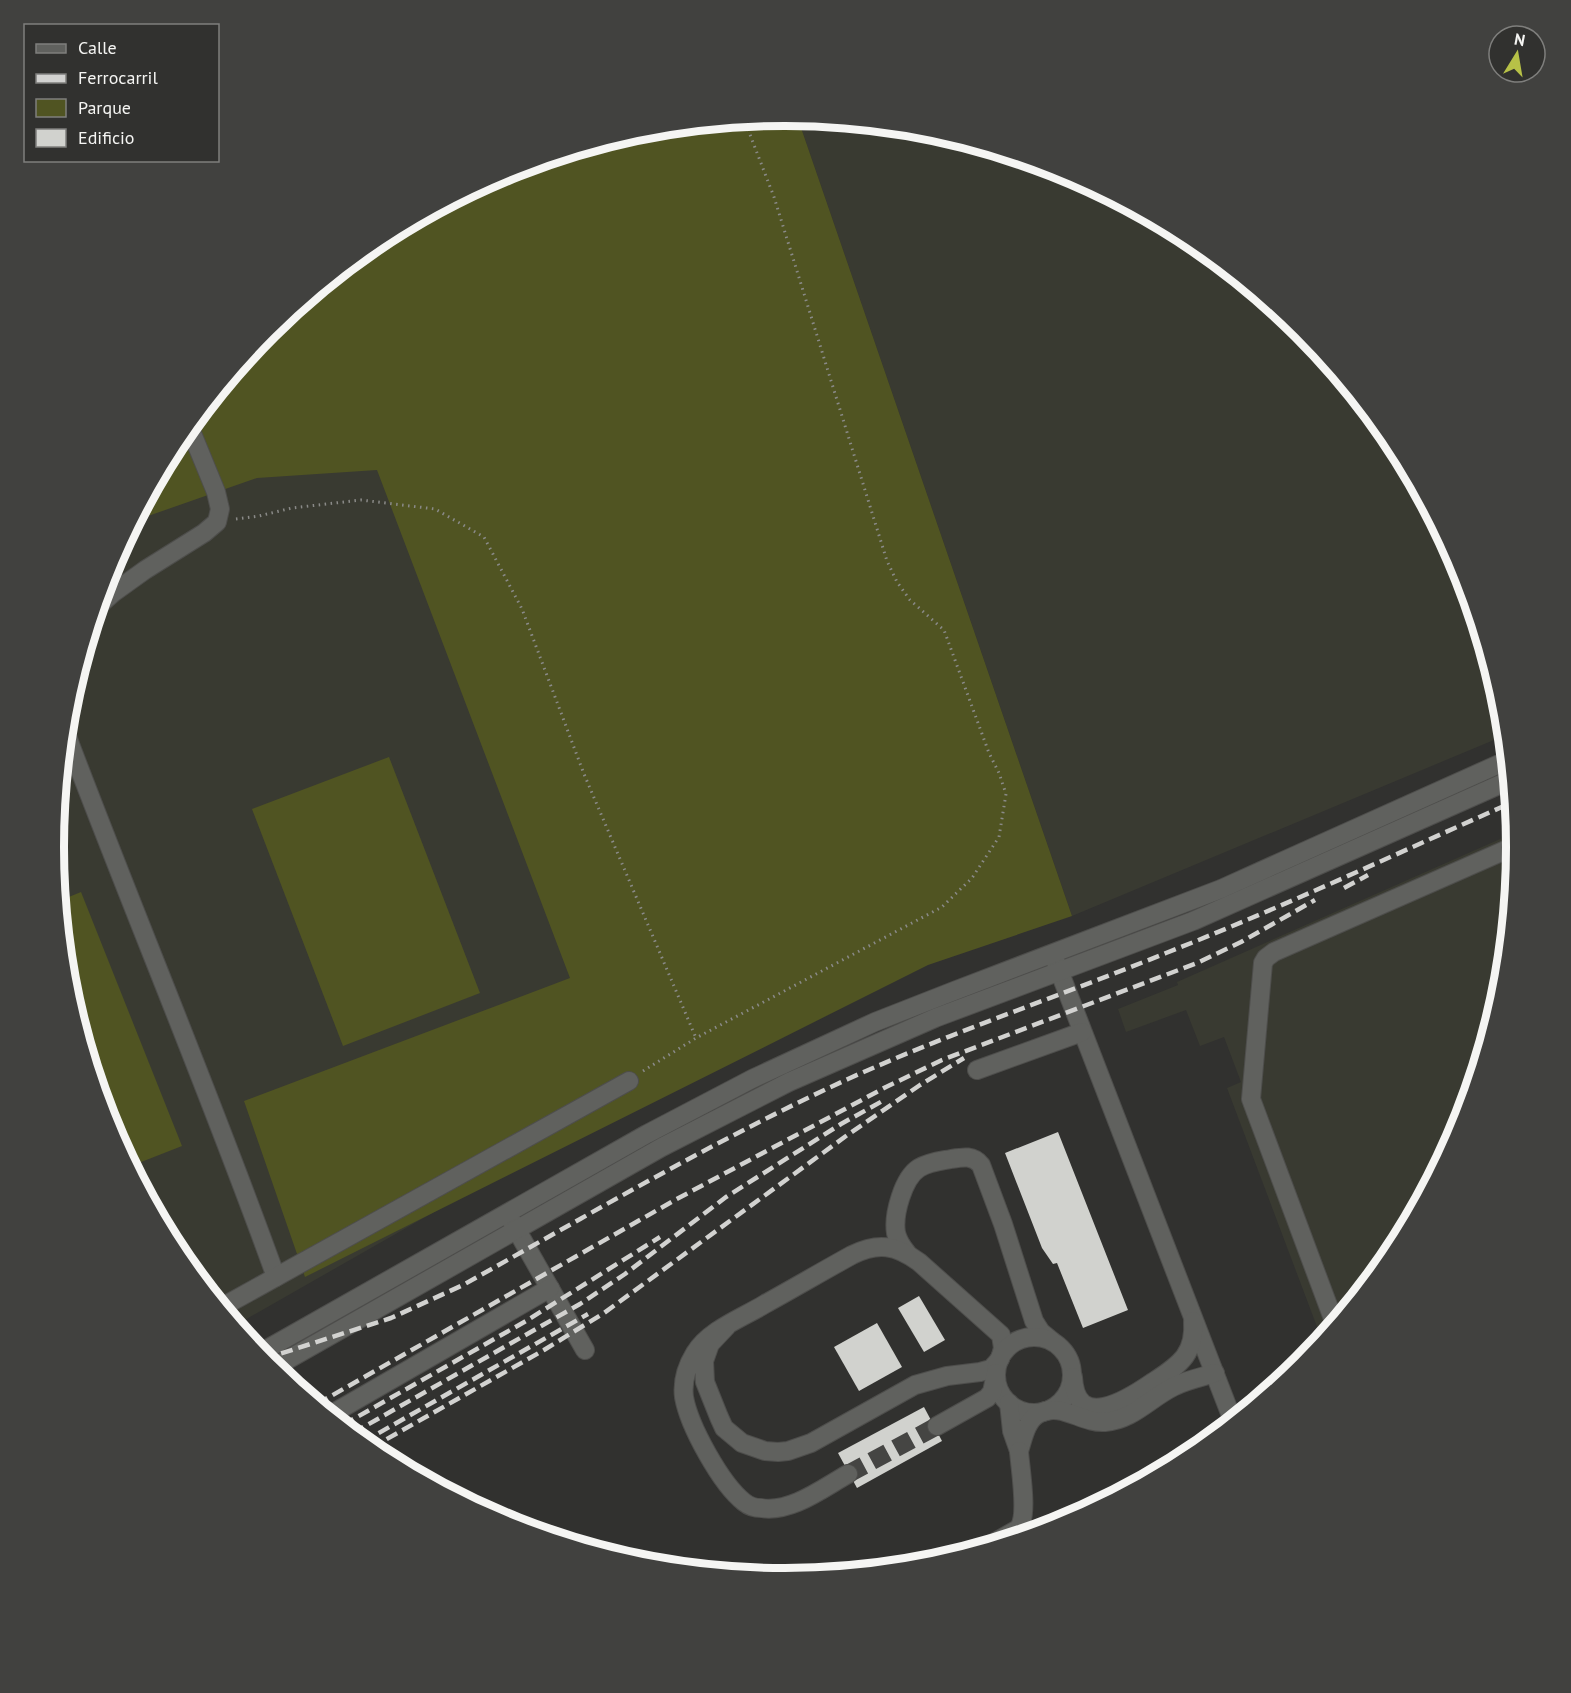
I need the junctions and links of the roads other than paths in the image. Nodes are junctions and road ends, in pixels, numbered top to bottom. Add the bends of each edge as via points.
1 (193, 436) edge
2 (110, 596) edge
3 (72, 748) edge
4 (1501, 763) edge
5 (1503, 783) edge
6 (1506, 850) edge
7 (1053, 953) junction
8 (1059, 971) junction
9 (1082, 1032) junction
10 (977, 1070) dead end
11 (629, 1080) road end
12 (507, 1213) junction
13 (517, 1230) junction
14 (907, 1254) junction
15 (276, 1277) junction
16 (550, 1288) junction
17 (228, 1304) edge
18 (1191, 1310) junction
19 (1332, 1317) edge
20 (727, 1326) junction
21 (1052, 1341) junction
22 (268, 1348) edge
23 (585, 1350) dead end
24 (283, 1363) edge
25 (998, 1365) junction
26 (1072, 1373) junction
27 (1215, 1373) junction
28 (1009, 1403) junction
29 (336, 1410) edge
30 (1043, 1412) junction
31 (1230, 1414) edge
32 (937, 1426) tunnel mouth
33 (1019, 1450) junction
34 (848, 1474) tunnel mouth
35 (1017, 1529) edge

1 - 2 lane via 216,492 220,509 217,522
3 - 15 lane
4 - 7 lane via 1221,888
5 - 8 lane via 1193,921
6 - 19 lane via 1274,952 1263,963 1251,1099
7 - 8 lane
7 - 12 lane via 875,1022 752,1079
8 - 9 lane
8 - 13 lane via 914,1027 789,1082 662,1147
9 - 10 lane
9 - 18 lane
11 - 15 lane
12 - 13 lane
12 - 22 lane
13 - 16 lane
13 - 24 lane
14 - 20 lane via 885,1247 862,1250
14 - 21 lane via 899,1243 896,1224 902,1195 912,1175 937,1161 966,1157 977,1161 1003,1224 1034,1321
14 - 25 lane via 1001,1335 1003,1348
15 - 17 lane
16 - 23 lane
16 - 29 lane
18 - 26 lane via 1193,1337 1185,1356 1133,1396 1107,1407 1087,1405 1075,1392
18 - 27 lane
20 - 25 lane via 706,1352 705,1382 724,1428 742,1443 765,1451 778,1452 811,1443 915,1385 986,1371
20 - 34 lane via 696,1351 686,1374 684,1396 712,1462 736,1495 754,1507 776,1508 800,1500
21 - 25 lane via 1040,1337 1015,1342 1006,1349
21 - 26 lane via 1070,1360
25 - 28 lane via 997,1383
25 - 32 lane via 987,1398
26 - 30 lane via 1065,1398
27 - 30 lane via 1174,1386 1117,1420 1096,1422 1062,1410
27 - 31 lane
28 - 30 lane via 1019,1409
28 - 33 lane
30 - 33 lane via 1030,1422
33 - 35 lane via 1024,1513 1022,1525

